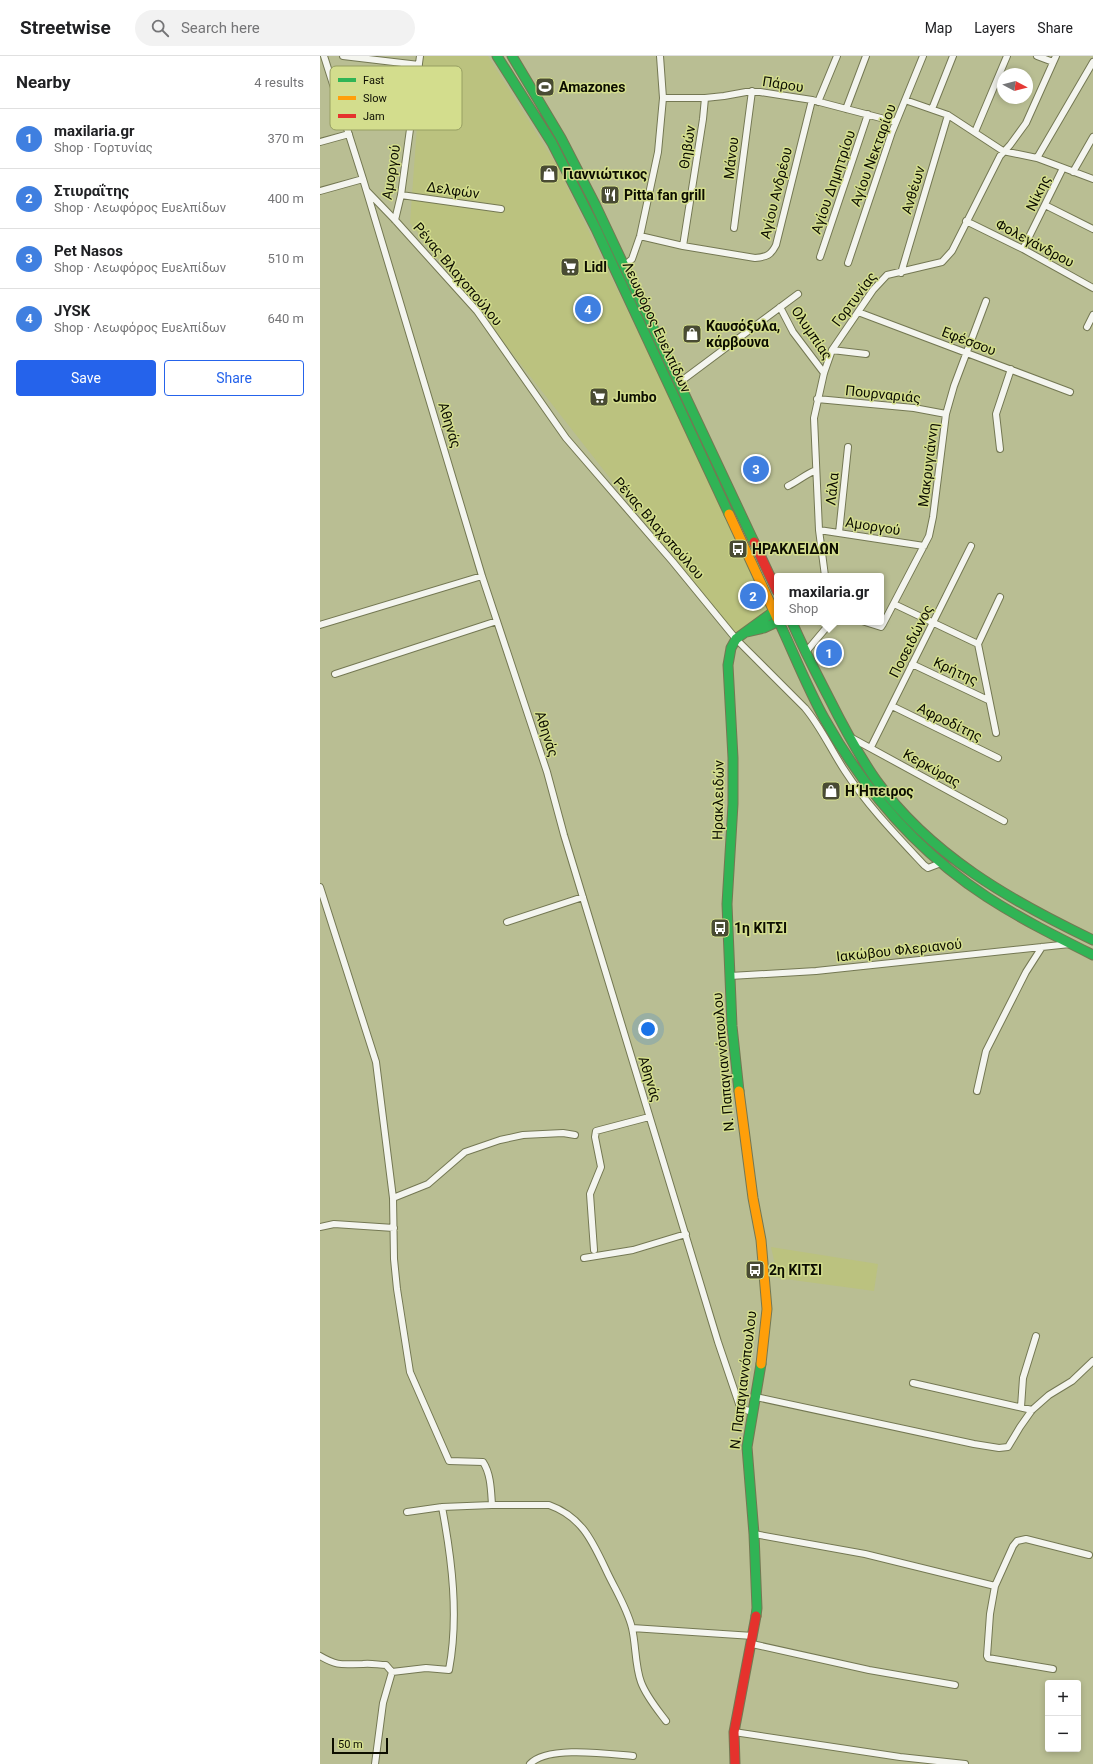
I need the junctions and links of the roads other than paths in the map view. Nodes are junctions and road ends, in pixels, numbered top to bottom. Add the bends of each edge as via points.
1 (324, 56) edge
2 (343, 56) edge
3 (420, 56) edge
4 (497, 56) edge
5 (512, 56) edge
6 (660, 56) edge
7 (837, 56) edge
8 (866, 56) edge
9 (923, 56) edge
10 (953, 56) edge
11 (1007, 56) edge
12 (1037, 56) edge
13 (1054, 59) edge
14 (1093, 62) edge
15 (419, 65) joint
16 (330, 75) edge
17 (752, 91) junction
18 (664, 98) junction
19 (705, 98) junction
20 (812, 100) junction
21 (905, 100) junction
22 (818, 102) junction
23 (846, 109) junction
24 (932, 109) junction
25 (868, 114) junction
26 (948, 115) junction
27 (896, 122) junction
28 (348, 130) edge
29 (410, 130) edge
30 (975, 132) junction
31 (349, 134) junction
32 (1093, 137) edge
33 (320, 142) edge
34 (1003, 151) junction
35 (1037, 158) junction
36 (1063, 168) junction
37 (1073, 172) junction
38 (363, 179) junction
39 (1093, 179) edge
40 (366, 190) junction
41 (320, 191) edge
42 (401, 195) junction
43 (1045, 205) junction
44 (501, 210) dead end
45 (395, 220) junction
46 (966, 221) junction
47 (734, 228) dead end
48 (1093, 229) edge
49 (640, 236) junction
50 (683, 246) junction
51 (1023, 249) junction
52 (820, 257) dead end
53 (848, 263) dead end
54 (624, 266) junction
55 (901, 272) junction
56 (1093, 288) edge
57 (798, 294) dead end
58 (986, 301) dead end
59 (780, 307) junction
60 (858, 312) junction
61 (1093, 315) edge
62 (1087, 327) dead end
63 (832, 350) junction
64 (968, 352) junction
65 (866, 354) dead end
66 (1011, 369) junction
67 (824, 373) junction
68 (680, 382) junction
69 (1070, 392) dead end
70 (817, 399) junction
71 (946, 414) junction
72 (848, 447) dead end
73 (1000, 449) dead end
74 (816, 470) junction
75 (788, 486) dead end
76 (819, 530) junction
77 (839, 533) junction
78 (924, 546) junction
79 (971, 546) dead end
80 (825, 573) edge
81 (482, 576) junction
82 (774, 584) edge
83 (1000, 598) dead end
84 (894, 604) junction
85 (774, 609) edge
86 (774, 614) edge
87 (497, 621) junction
88 (884, 622) edge
89 (934, 622) junction
90 (774, 624) edge
91 (320, 625) edge
92 (779, 625) edge
93 (793, 625) edge
94 (828, 625) edge
95 (746, 632) junction
96 (736, 639) junction
97 (978, 644) junction
98 (805, 653) junction
99 (912, 664) junction
100 (335, 674) dead end
101 (988, 700) junction
102 (892, 706) junction
103 (996, 733) dead end
104 (849, 736) junction
105 (871, 747) junction
106 (998, 758) dead end
107 (1004, 821) dead end
108 (941, 863) junction
109 (320, 887) edge
110 (583, 897) junction
111 (507, 922) dead end
112 (1093, 940) edge
113 (1071, 944) junction
114 (1042, 947) junction
115 (1093, 955) edge
116 (730, 976) junction
117 (977, 1091) dead end
118 (649, 1117) junction
119 (575, 1135) dead end
120 (392, 1198) junction
121 (320, 1227) edge
122 (394, 1228) junction
123 (686, 1234) junction
124 (594, 1250) dead end
125 (584, 1258) dead end
126 (1036, 1336) dead end
127 (1093, 1361) edge
128 (913, 1383) dead end
129 (756, 1396) junction
130 (1021, 1407) junction
131 (1032, 1410) junction
132 (753, 1412) junction
133 (492, 1505) junction
134 (442, 1507) junction
135 (407, 1512) dead end
136 (754, 1534) junction
137 (1090, 1555) dead end
138 (996, 1586) junction
139 (632, 1628) junction
140 (752, 1640) junction
141 (320, 1656) edge
142 (1053, 1669) dead end
143 (392, 1672) junction
144 (955, 1685) dead end
145 (666, 1721) dead end
146 (734, 1732) junction
147 (633, 1756) dead end
148 (900, 1757) junction
149 (375, 1764) edge
150 (530, 1764) edge
151 (735, 1764) edge
152 (900, 1764) edge
153 (965, 1764) edge

1 - 16 street, Αθηνάς
2 - 15 street
3 - 15 street, Αμοργού
4 - 85 main road, Λεωφόρος Ευελπίδων via 552,143 596,229
5 - 54 main road, Λεωφόρος Ευελπίδων via 574,161
6 - 18 street
7 - 22 street
8 - 23 street
9 - 21 street, Αγίου Νεκταρίου
10 - 24 street
11 - 30 street
12 - 13 street
13 - 34 street, Γορτυνίας via 1026,123
14 - 35 street
17 - 19 street, Πάρου
17 - 20 street, Πάρου
17 - 47 street, Μάνου
18 - 19 street, Πάρου
18 - 49 street via 658,152
19 - 50 street, Θηβών
20 - 22 street, Πάρου
20 - 50 street, Αγίου Ανδρέου via 772,253 765,258 755,258
21 - 24 street
21 - 27 street, Αγίου Νεκταρίου
22 - 23 street, Πάρου
23 - 25 street, Πάρου
24 - 26 street
25 - 27 street, Πάρου
25 - 52 street, Αγίου Δημητρίου
26 - 30 street
26 - 55 street, Ανθέων
27 - 53 street, Αγίου Νεκταρίου
28 - 31 street, Αθηνάς
29 - 42 street, Αμοργού
30 - 34 street
31 - 33 street
31 - 38 street, Αθηνάς
32 - 37 street
34 - 35 street
34 - 46 street, Γορτυνίας
35 - 36 street
36 - 37 street
36 - 43 street, Νίκης
37 - 39 street
38 - 40 street, Αθηνάς
38 - 41 street
40 - 45 street, Ρένας Βλαχοπούλου
40 - 81 street, Αθηνάς
42 - 44 street, Δελφών
42 - 45 street, Αμοργού
43 - 48 street
43 - 51 street, Νίκης
45 - 96 street, Ρένας Βλαχοπούλου via 477,312 566,438
46 - 51 street, Φολεγάνδρου
46 - 55 street, Γορτυνίας via 952,252 942,262
49 - 50 street, Αγίου Ανδρέου
49 - 54 street via 632,259
51 - 56 street, Φολεγάνδρου
54 - 68 main road, Λεωφόρος Ευελπίδων
55 - 60 street, Γορτυνίας via 887,275
57 - 59 street
58 - 64 street, Μακρυγιάννη
59 - 67 street, Ολυμπίας via 793,332
59 - 68 street
60 - 63 street, Γορτυνίας
60 - 64 street, Εφέσσου
61 - 62 street
63 - 65 street
63 - 67 street, Γορτυνίας
64 - 66 street, Εφέσσου
64 - 71 street, Μακρυγιάννη
66 - 69 street, Εφέσσου
66 - 73 street via 996,414
67 - 70 street, Γορτυνίας
68 - 82 main road, Λεωφόρος Ευελπίδων
70 - 71 street, Πουρναριάς via 914,408
70 - 74 street, Γορτυνίας via 814,418
71 - 78 street, Μακρυγιάννη via 933,517
72 - 77 street, Λάλα
74 - 75 street
74 - 76 street, Γορτυνίας
76 - 77 street, Αμοργού
76 - 80 street, Γορτυνίας
77 - 78 street, Αμοργού
78 - 84 street, Μακρυγιάννη
79 - 89 street, Ποσειδώνος
81 - 87 street, Αθηνάς
81 - 91 street
83 - 97 street
84 - 88 street, Μακρυγιάννη
84 - 89 street
86 - 95 main road
87 - 100 street
87 - 110 street, Αθηνάς via 547,772
89 - 97 street
89 - 99 street, Ποσειδώνος
90 - 95 main road
92 - 108 main road via 831,731 855,769 891,816
93 - 98 main road
94 - 98 street
95 - 96 main road
96 - 108 street, Ρένας Βλαχοπούλου via 810,714 845,772 894,832 928,868
96 - 116 main road, Ηρακλειδών via 731,648 728,665 733,758 727,904
97 - 101 street
98 - 104 main road
99 - 101 street, Κρήτης
99 - 102 street, Ποσειδώνος
101 - 103 street
102 - 105 street, Ποσειδώνος
102 - 106 street, Αφροδίτης
104 - 105 street, Κερκύρας
104 - 112 main road via 876,781 925,835 1022,905
105 - 107 street, Κερκύρας
108 - 113 main road via 992,901
109 - 120 street via 376,1062
110 - 111 street
110 - 118 street, Αθηνάς
113 - 114 street, Ιακώβου Φλεριανού
113 - 115 main road
114 - 116 street, Ιακώβου Φλεριανού via 816,972
114 - 117 street via 1026,972 986,1051
116 - 129 main road, Ν. Παπαγιαννόπουλου via 732,1026 741,1112 766,1284 766,1322
118 - 123 street, Αθηνάς
118 - 124 street via 596,1131 602,1167 590,1194
119 - 120 street via 523,1134 472,1150 460,1156 428,1184
120 - 122 street
121 - 122 street via 334,1224
122 - 133 street via 397,1288 410,1372 449,1461 477,1460 486,1466
123 - 125 street via 633,1250
123 - 132 street, Αθηνάς via 739,1404 746,1411
126 - 130 street via 1023,1378
127 - 131 street via 1072,1381 1048,1395
128 - 130 street
129 - 131 street via 999,1448 1008,1447
129 - 132 main road, Ν. Παπαγιαννόπουλου
130 - 131 street
132 - 136 main road, Ν. Παπαγιαννόπουλου via 747,1447
133 - 134 street
133 - 139 street via 550,1505 571,1516 596,1548 628,1613
134 - 135 street
134 - 143 street via 450,1549 453,1588 453,1635 449,1670 426,1668
136 - 138 street via 866,1554
136 - 140 main road, Ν. Παπαγιαννόπουλου via 757,1608
137 - 138 street via 1026,1539 1017,1541
138 - 142 street via 990,1614 988,1658
139 - 140 street
139 - 145 street via 641,1682
140 - 144 street via 869,1670
140 - 146 main road, Ν. Παπαγιαννόπουλου
141 - 143 street via 332,1663 346,1666 386,1666
143 - 149 street via 383,1703
146 - 148 street
146 - 151 main road, Ν. Παπαγιαννόπουλου
147 - 150 street via 588,1752 563,1753 546,1756
148 - 152 street
148 - 153 street

